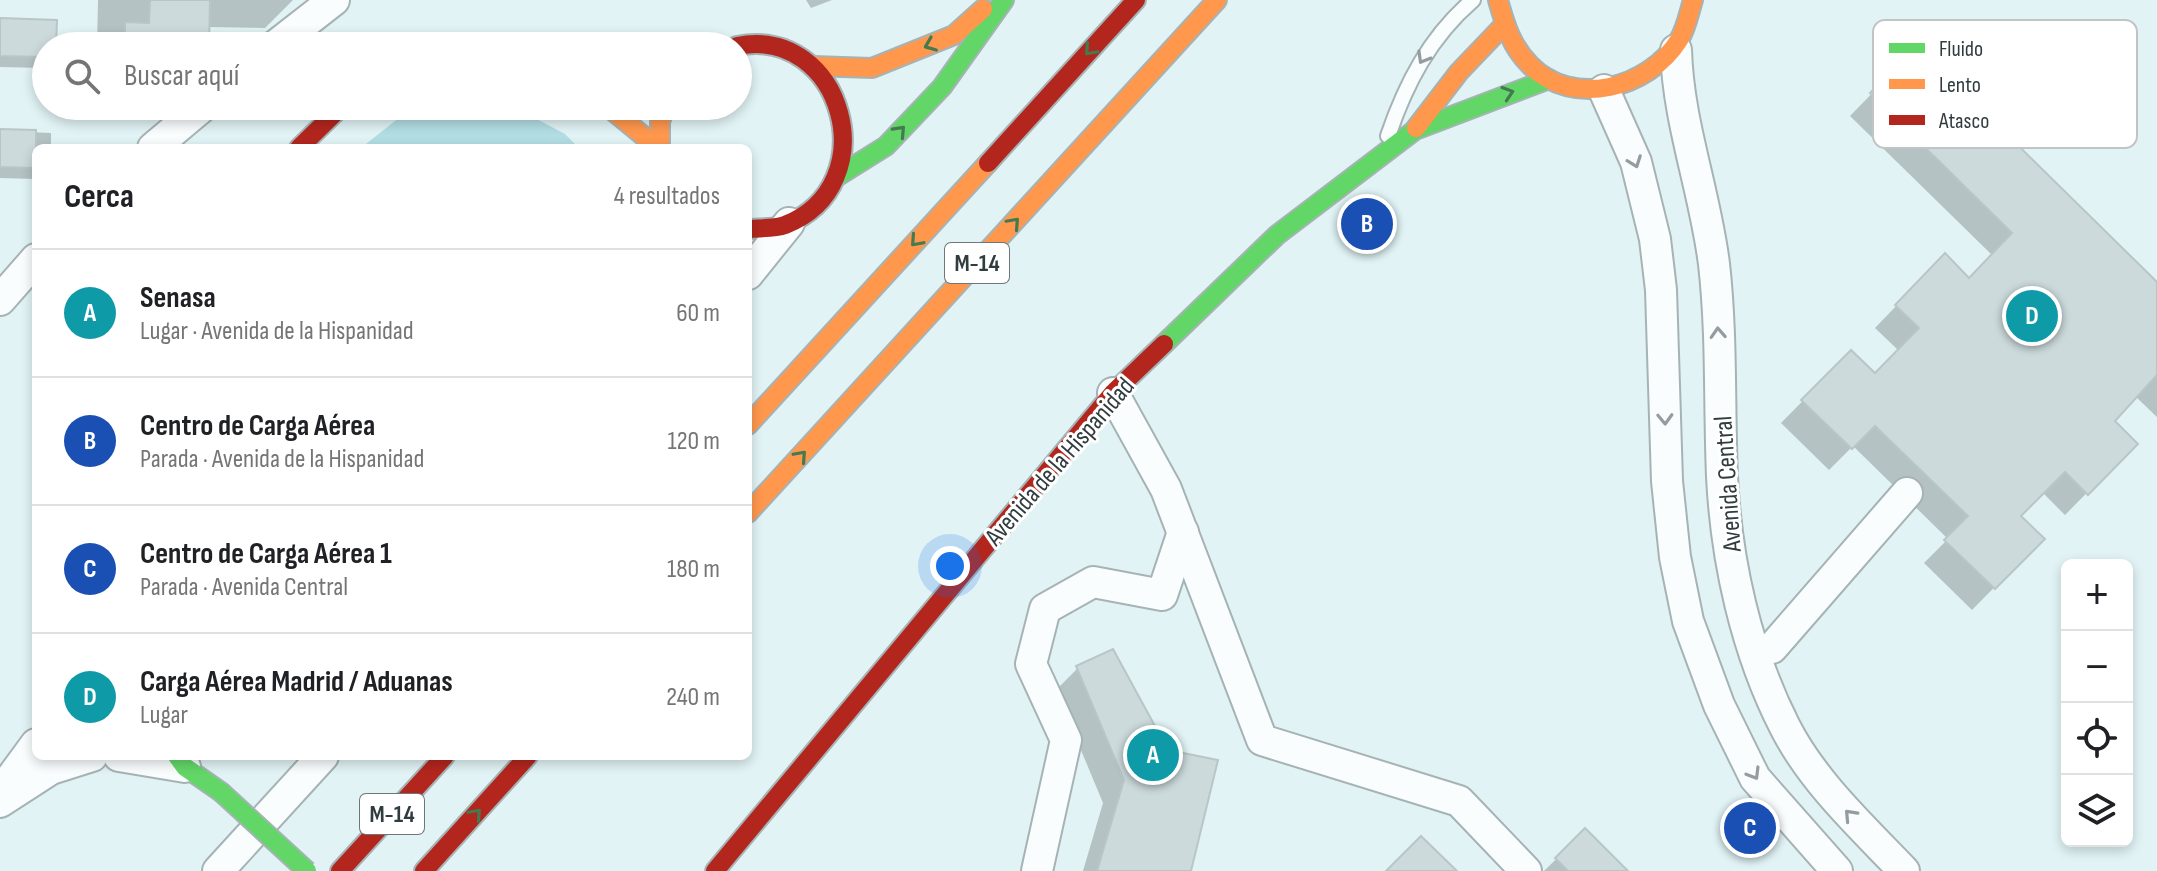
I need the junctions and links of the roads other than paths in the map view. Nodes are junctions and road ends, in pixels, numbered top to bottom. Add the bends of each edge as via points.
1 (334, 0) edge
2 (992, 0) edge
3 (1004, 0) edge
4 (1136, 0) edge
5 (1225, 0) edge
6 (1473, 0) edge
7 (1498, 0) edge
8 (1693, 0) edge
9 (1212, 6) edge
10 (1503, 26) junction
11 (293, 32) edge
12 (752, 44) edge
13 (1676, 50) junction
14 (813, 66) junction
15 (1549, 79) junction
16 (1604, 90) junction
17 (186, 120) edge
18 (328, 120) edge
19 (624, 120) edge
20 (661, 120) edge
21 (1415, 130) junction
22 (158, 144) edge
23 (303, 144) edge
24 (654, 144) edge
25 (659, 144) edge
26 (1382, 155) junction
27 (838, 176) junction
28 (789, 223) junction
29 (752, 228) edge
30 (32, 264) edge
31 (752, 269) edge
32 (0, 300) edge
33 (1113, 393) junction
34 (752, 421) edge
35 (1907, 493) dead end
36 (752, 509) edge
37 (1183, 532) junction
38 (1772, 648) dead end
39 (32, 749) edge
40 (79, 760) edge
41 (186, 760) edge
42 (319, 760) edge
43 (441, 760) edge
44 (524, 760) edge
45 (0, 793) edge
46 (0, 802) edge
47 (218, 871) edge
48 (307, 871) edge
49 (340, 871) edge
50 (424, 871) edge
51 (715, 871) edge
52 (1037, 871) edge
53 (1526, 871) edge
54 (1837, 871) edge
55 (1904, 871) edge

1 - 11 street
2 -> 14 main road via 954,35 872,68
27 -> 3 main road via 886,146 942,87
4 -> 34 main road, M-14
5 - 9 main road
6 -> 26 lane via 1429,47 1402,95
7 - 10 main road
8 - 13 main road via 1690,23
36 -> 9 main road, M-14
10 - 15 main road via 1514,47
10 - 21 main road, Avenida de la Hispanidad
12 - 14 main road via 782,48
13 - 16 main road via 1657,70 1632,84
55 -> 13 street, Avenida Central via 1844,809 1785,728 1741,610 1722,478 1714,265 1702,190 1683,122
14 - 27 main road via 833,89 844,117 846,147
15 - 16 main road via 1576,89
21 -> 15 main road, Avenida de la Hispanidad
16 -> 54 street via 1636,162 1655,239 1667,481 1688,621 1719,705 1755,778
17 - 22 street
18 - 23 main road
19 - 24 main road
20 - 25 main road
21 - 26 main road, Avenida de la Hispanidad
26 - 33 main road, Avenida de la Hispanidad via 1277,235
27 - 28 main road via 818,204
28 - 29 main road
28 - 31 street
30 - 32 street
33 - 37 street via 1166,489
33 - 51 main road, Avenida de la Hispanidad
35 - 38 street
37 - 52 street via 1162,595 1093,582 1045,609 1031,664 1066,740
37 - 53 street via 1262,740 1459,801
39 - 45 street
40 - 46 street via 51,769
41 - 48 main road, bridge
42 - 47 street
43 - 49 main road, M-14
50 -> 44 main road, M-14

